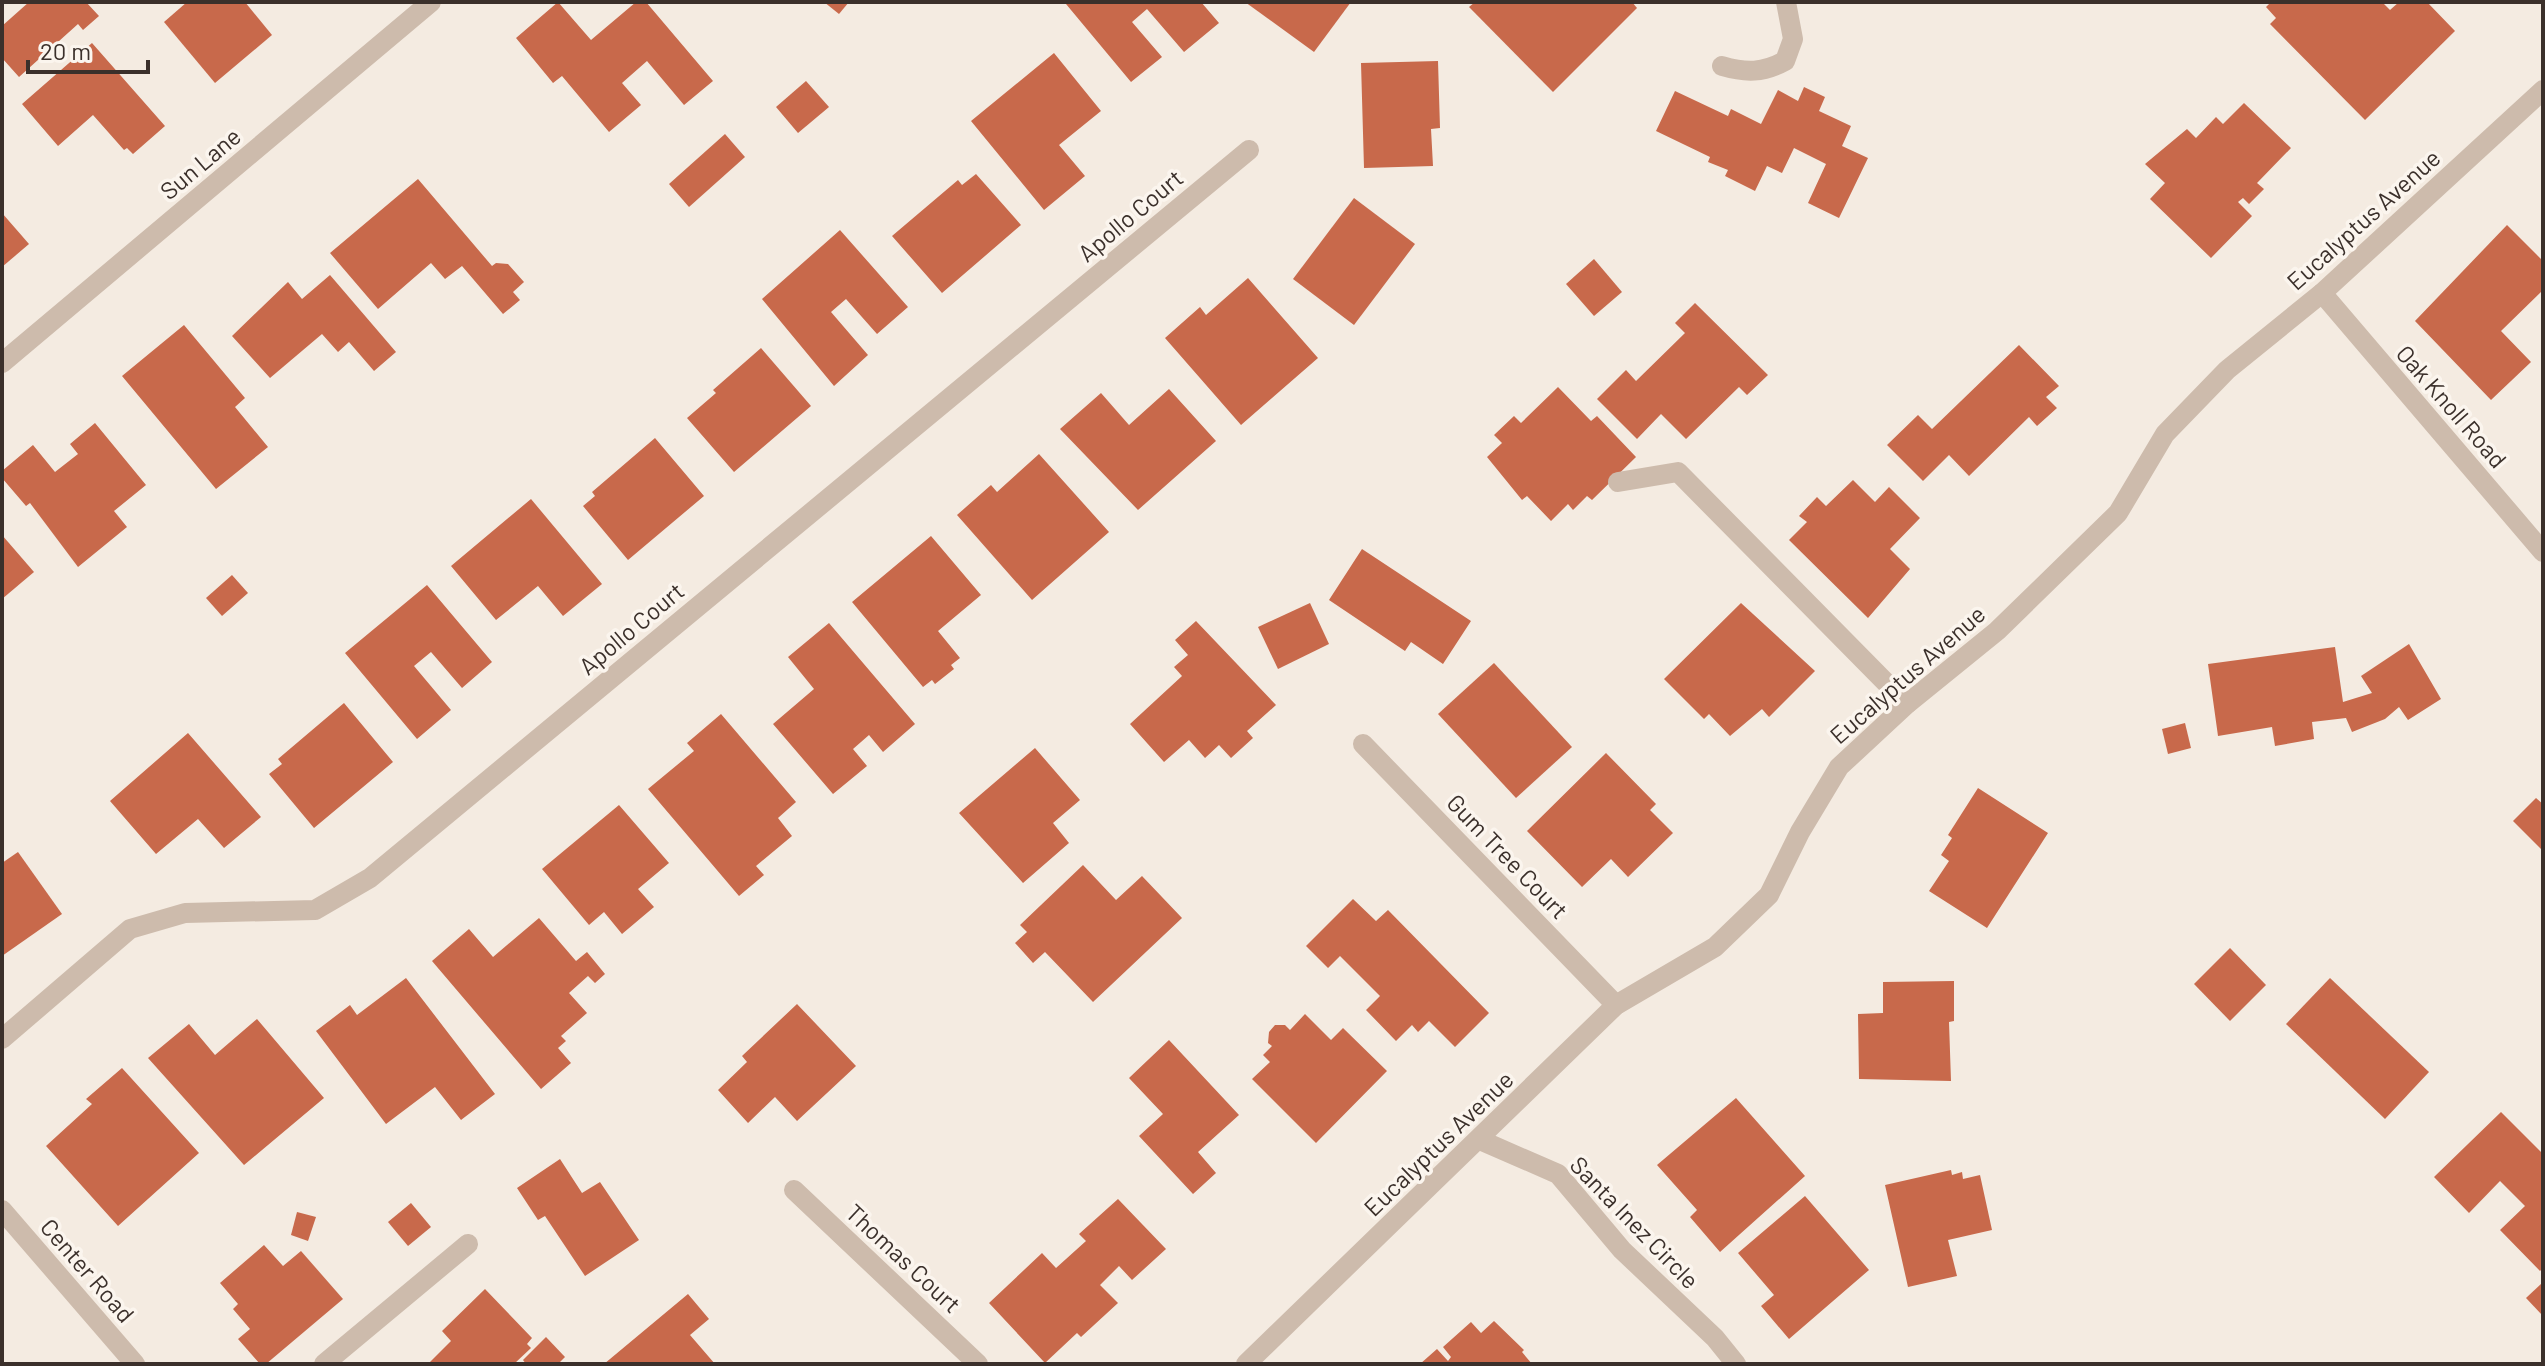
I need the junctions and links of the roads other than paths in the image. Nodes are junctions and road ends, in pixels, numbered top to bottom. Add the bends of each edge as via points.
1 (431, 2) edge
2 (1786, 2) edge
3 (1722, 66) dead end
4 (2543, 90) edge
5 (1249, 150) dead end
6 (2322, 293) junction
7 (2, 363) edge
8 (1618, 482) dead end
9 (2543, 552) edge
10 (1907, 704) junction
11 (1363, 744) dead end
12 (1616, 1005) junction
13 (2, 1039) edge
14 (1480, 1140) junction
15 (794, 1190) dead end
16 (2, 1210) edge
17 (468, 1244) dead end
18 (135, 1364) edge
19 (324, 1364) edge
20 (978, 1364) edge
21 (1246, 1364) edge
22 (1736, 1364) edge

1 - 7 street, Sun Lane
2 - 3 street via 1793,39 1785,61 1771,69 1745,72
4 - 6 street, Eucalyptus Avenue
5 - 13 street, Apollo Court via 370,878 315,910 185,913 130,929
6 - 9 street, Oak Knoll Road
6 - 10 street, Eucalyptus Avenue via 2227,370 2165,434 2118,513 1997,631
8 - 10 street via 1678,472
10 - 12 street, Eucalyptus Avenue via 1839,767 1769,895 1715,947
11 - 12 street, Gum Tree Court
12 - 14 street, Eucalyptus Avenue
14 - 21 street, Eucalyptus Avenue
14 - 22 street, Santa Inez Circle via 1558,1174 1622,1250
15 - 20 street, Thomas Court
16 - 18 street, Center Road
17 - 19 street

